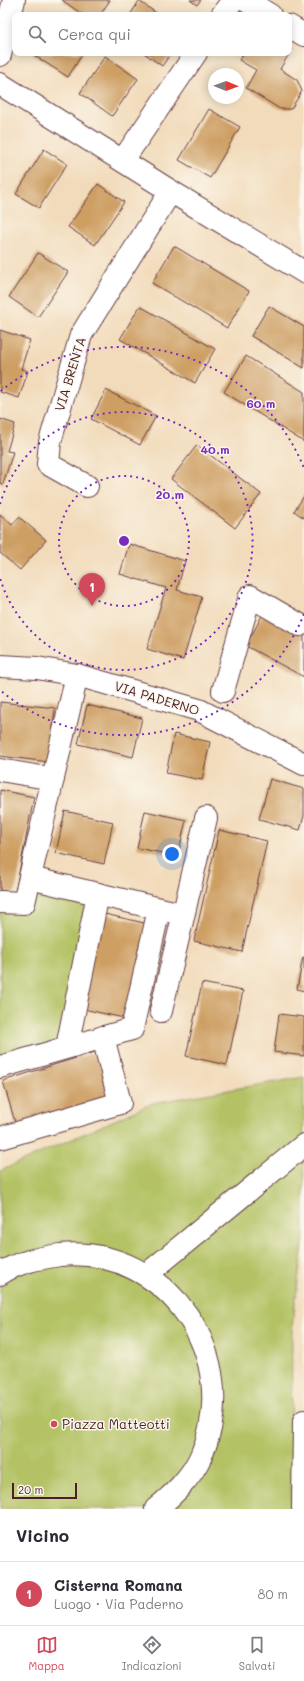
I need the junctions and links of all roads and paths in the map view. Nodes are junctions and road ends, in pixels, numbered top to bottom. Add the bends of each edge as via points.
1 (14, 0) edge
2 (233, 0) edge
3 (245, 0) edge
4 (224, 12) edge
5 (265, 12) edge
6 (292, 28) edge
7 (304, 35) edge
8 (0, 55) edge
9 (194, 56) edge
10 (0, 84) edge
11 (123, 160) junction
12 (172, 192) junction
13 (304, 272) edge
14 (87, 486) dead end
15 (300, 625) dead end
16 (0, 666) edge
17 (77, 675) junction
18 (223, 691) dead end
19 (304, 764) edge
20 (0, 770) edge
21 (53, 779) junction
22 (206, 818) dead end
23 (30, 878) junction
24 (98, 894) junction
25 (0, 902) edge
26 (158, 909) junction
27 (184, 915) junction
28 (161, 1011) dead end
29 (104, 1037) junction
30 (67, 1047) junction
31 (0, 1067) edge
32 (1, 1131) edge
33 (304, 1145) edge
34 (0, 1274) edge
35 (146, 1275) junction
36 (304, 1422) edge
37 (156, 1509) edge
38 (303, 1509) edge

1 - 8 street
2 - 4 street
3 - 5 street
6 - 7 street
9 - 11 street
10 - 11 street
11 - 12 street
12 - 13 street
12 - 14 street, VIA BRENTA via 81,335 52,435 48,464
15 - 18 street via 250,596
16 - 17 street, VIA PADERNO via 37,668
17 - 19 street, VIA PADERNO via 199,710
17 - 21 street
20 - 21 street
21 - 23 street
22 - 27 street
23 - 24 street
23 - 25 street via 24,903
24 - 26 street
24 - 30 street
26 - 27 street
26 - 29 street via 132,1029
27 - 28 street
29 - 30 street
29 - 32 street via 120,1104 10,1136
30 - 31 street
33 - 35 street
34 - 35 street via 40,1258 76,1254 113,1260
35 - 37 street via 178,1301 201,1336 212,1375 212,1417 201,1456 178,1491
36 - 38 street

